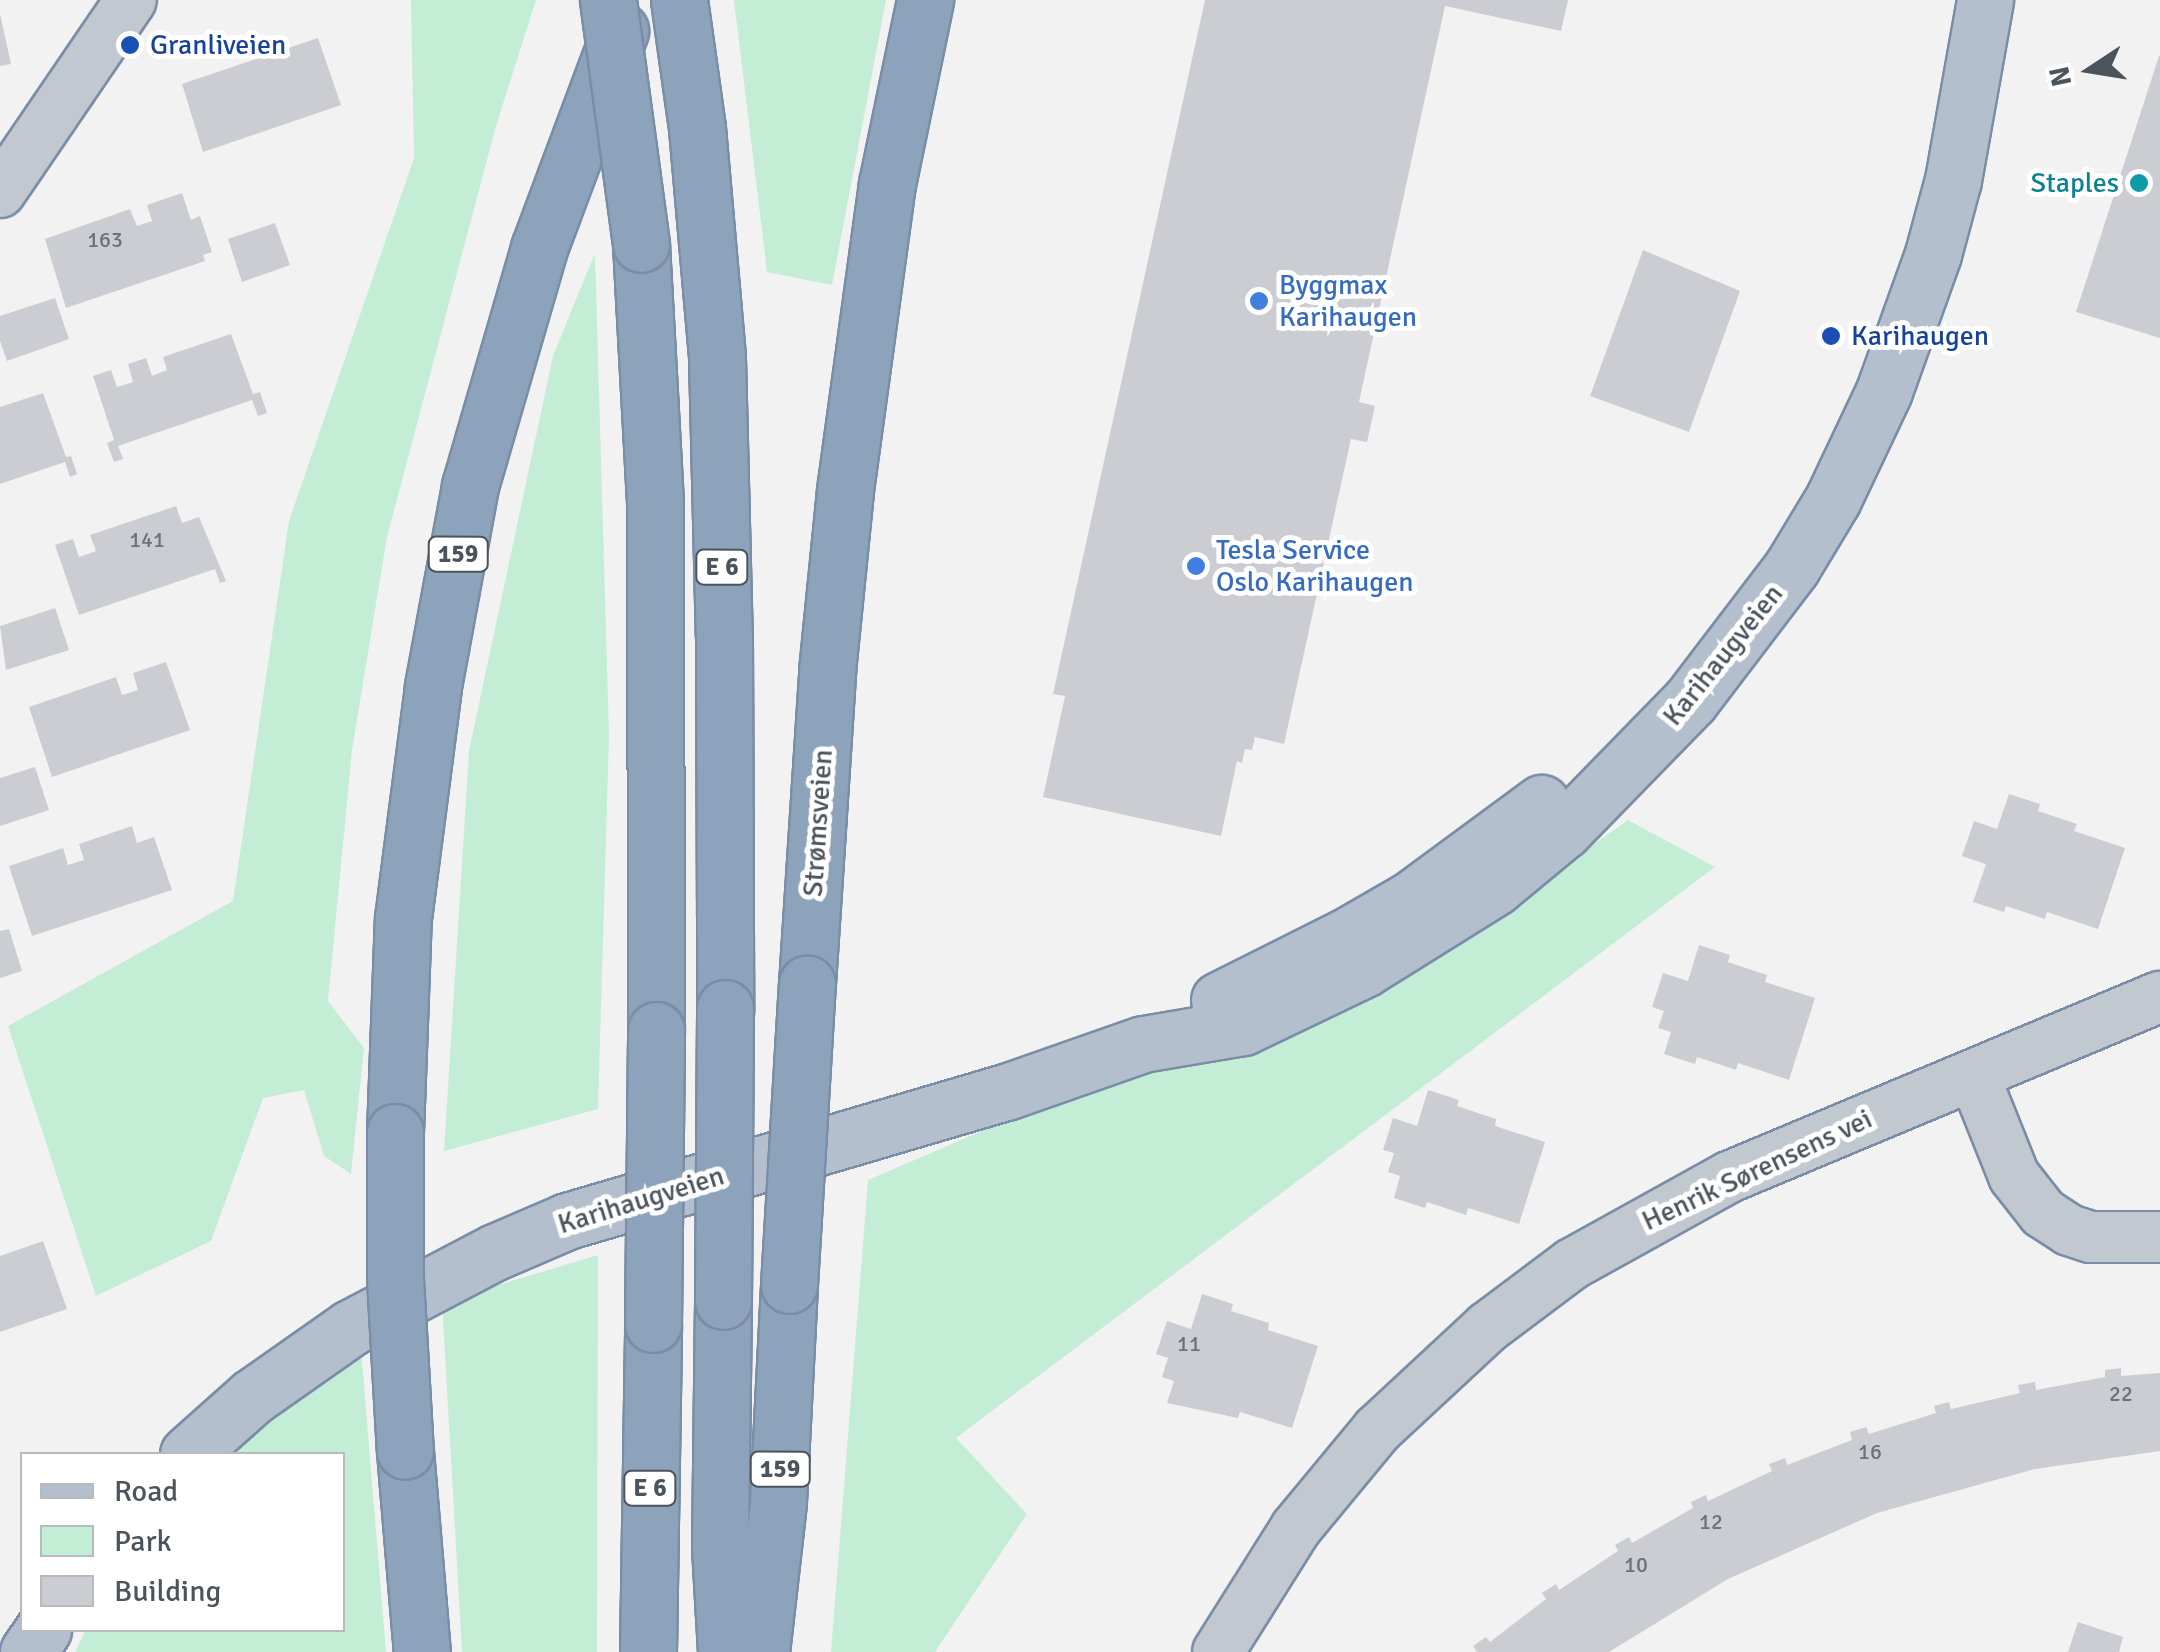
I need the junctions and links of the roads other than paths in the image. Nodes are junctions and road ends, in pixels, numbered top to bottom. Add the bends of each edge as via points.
1 (131, 0) edge
2 (608, 0) edge
3 (632, 0) edge
4 (679, 0) edge
5 (924, 0) edge
6 (1952, 0) edge
7 (1984, 0) edge
8 (0, 192) edge
9 (2160, 997) edge
10 (1143, 1044) junction
11 (1974, 1076) junction
12 (2160, 1237) edge
13 (190, 1452) edge
14 (422, 1652) edge
15 (648, 1652) edge
16 (726, 1652) edge
17 (762, 1652) edge
18 (1218, 1652) edge

1 - 8 street
2 - 15 highway, E 6, bridge via 640,244 655,502
3 - 14 highway, 159, bridge via 539,248 470,486 433,686 403,918 395,1279
4 - 16 highway, E 6, bridge via 697,128 717,378 725,1008 720,1548
5 - 17 highway, Strømsveien / 159, bridge via 887,184 847,471 807,984 778,1502
6 - 10 main road, Karihaugveien via 1920,178 1879,319 1830,439 1766,549 1712,623 1611,739 1472,856 1345,937
7 - 10 main road, Karihaugveien via 1954,180 1912,321 1833,499 1742,637 1690,701 1564,830 1495,888 1428,933 1243,1027
9 - 11 street, Henrik Sørensens vei
10 - 13 main road, Karihaugveien via 1006,1092 585,1216 494,1252 350,1328 252,1397
11 - 12 street via 2014,1176 2043,1212 2091,1237
11 - 18 street, Henrik Sørensens vei via 1669,1206 1572,1264 1488,1327 1321,1494

